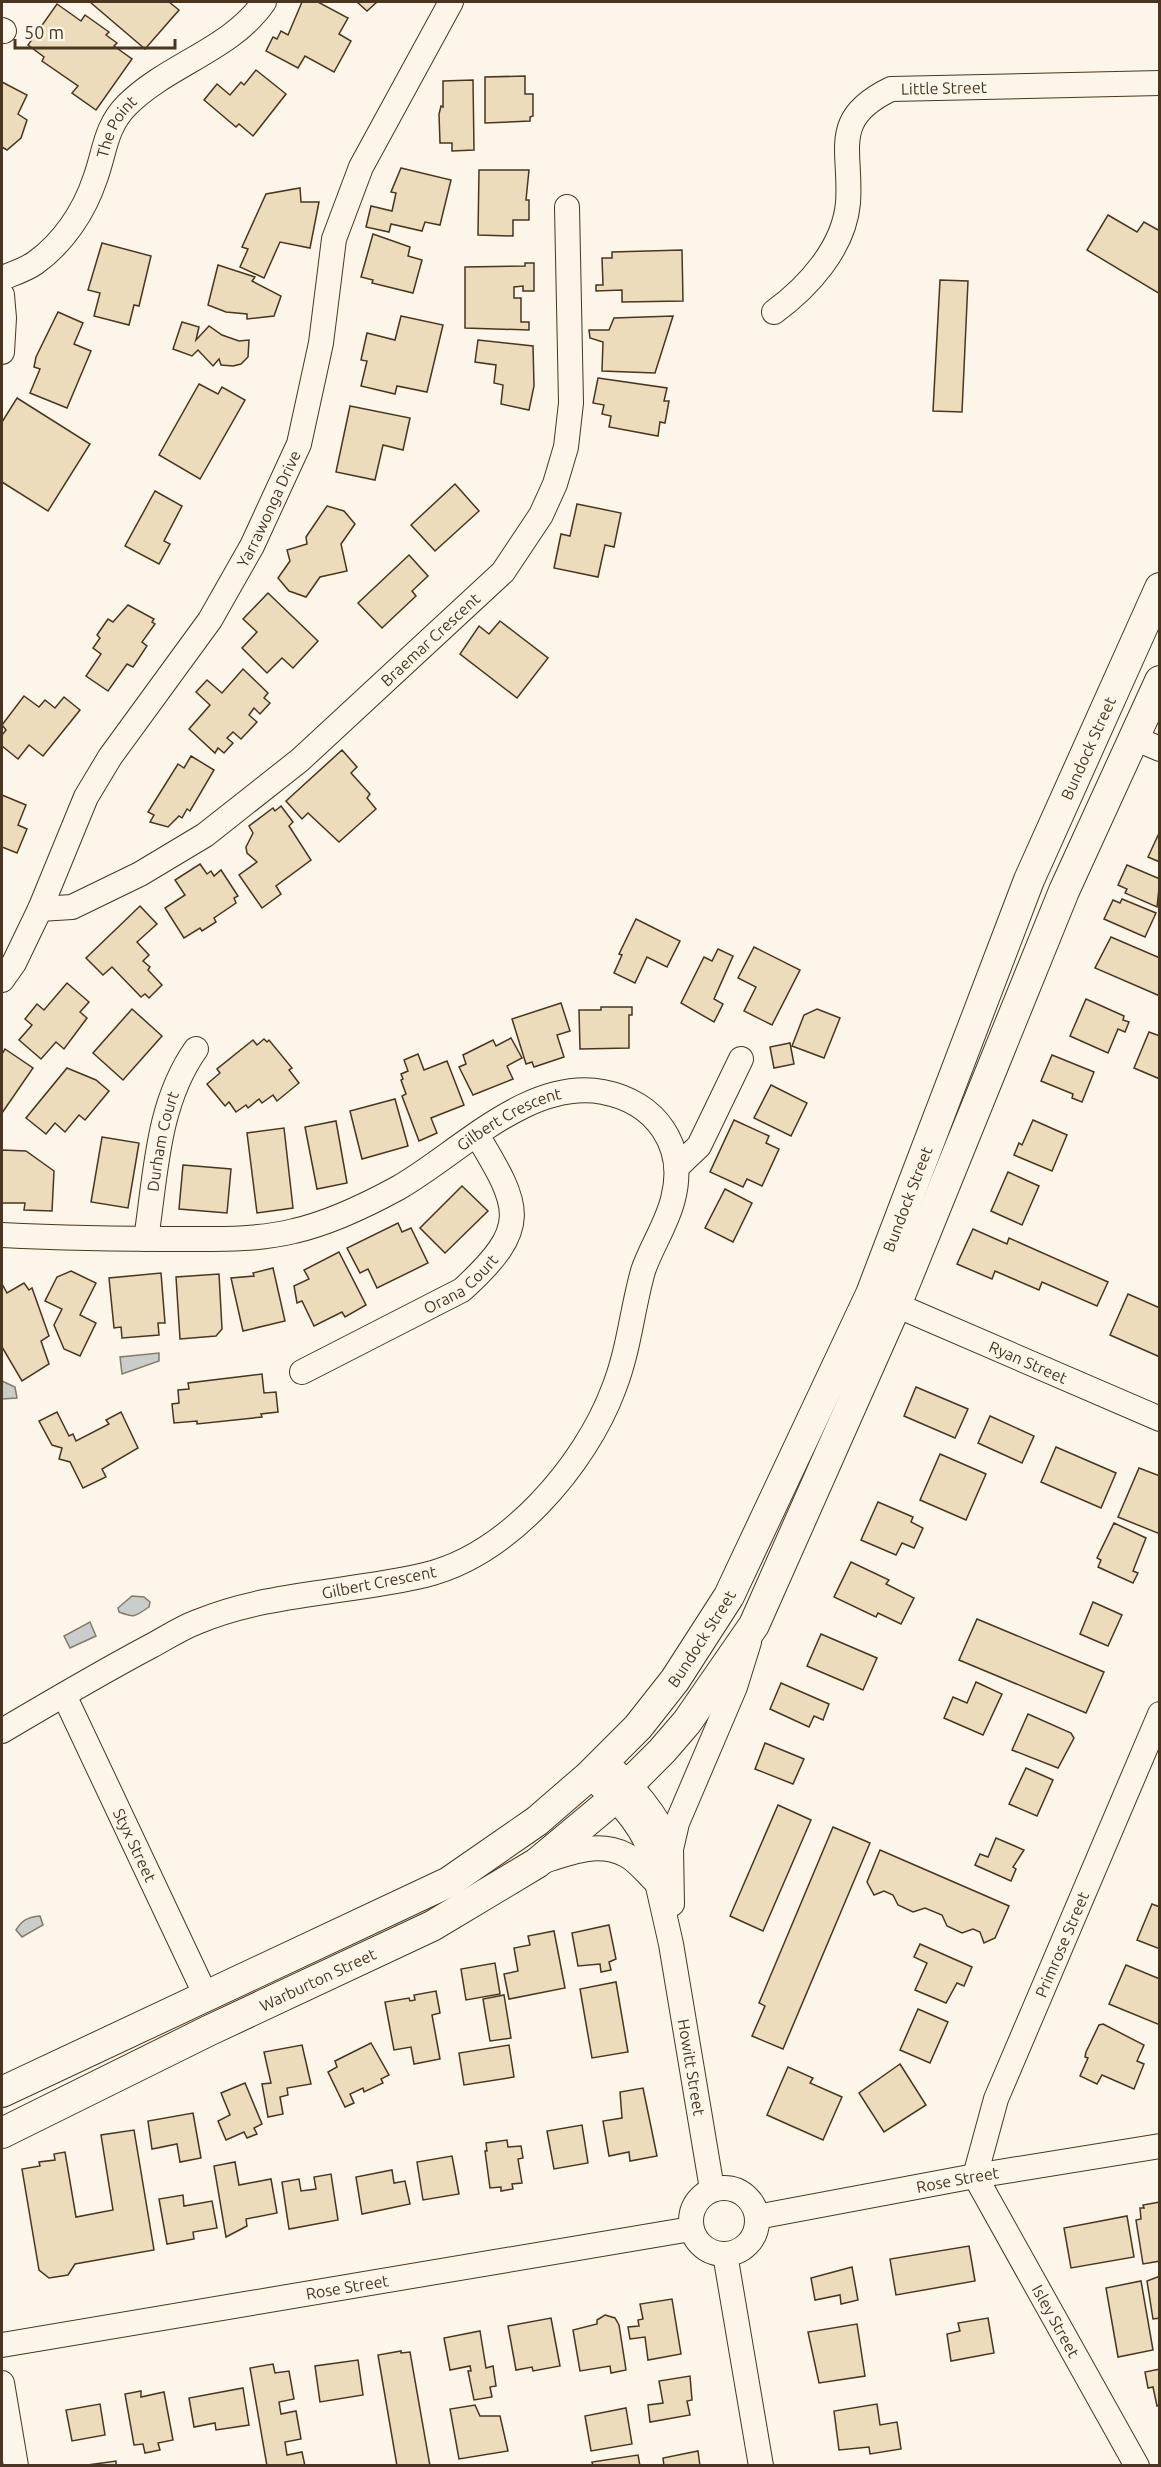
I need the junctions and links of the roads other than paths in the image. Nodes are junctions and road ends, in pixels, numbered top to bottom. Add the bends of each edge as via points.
1 (264, 2) edge
2 (451, 2) edge
3 (1160, 82) edge
4 (567, 207) dead end
5 (2, 278) edge
6 (2, 295) edge
7 (774, 312) dead end
8 (2, 352) edge
9 (1160, 588) edge
10 (1160, 681) edge
11 (1147, 744) edge
12 (40, 909) junction
13 (2, 980) edge
14 (196, 1049) dead end
15 (741, 1059) dead end
16 (477, 1135) junction
17 (678, 1166) junction
18 (2, 1236) edge
19 (146, 1239) junction
20 (896, 1305) junction
21 (302, 1372) dead end
22 (1160, 1419) edge
23 (754, 1625) junction
24 (64, 1695) junction
25 (1160, 1714) edge
26 (2, 1731) edge
27 (597, 1768) junction
28 (622, 1792) junction
29 (671, 1849) junction
30 (537, 1863) junction
31 (657, 1883) junction
32 (671, 1944) junction
33 (207, 1998) junction
34 (2, 2092) edge
35 (2, 2133) edge
36 (1160, 2146) edge
37 (975, 2176) junction
38 (712, 2189) junction
39 (757, 2217) junction
40 (691, 2229) junction
41 (725, 2254) junction
42 (2, 2345) edge
43 (2, 2383) edge
44 (16, 2466) edge
45 (761, 2466) edge
46 (1137, 2466) edge

1 - 5 street, The Point via 244,26 126,106 104,140 96,179 65,236 34,264
2 - 12 street, Yarrawonga Drive via 361,167 334,239 321,343 299,444 252,546 210,620 110,757 86,797
3 - 7 street, Little Street via 891,89 872,98 858,111 849,130 845,156 848,205 838,236 812,279
4 - 12 street, Braemar Crescent via 571,403 566,447 541,515 503,572 300,760 205,835 140,874 72,907
6 - 8 street
9 - 27 main road, Bundock Street via 1029,880 872,1294 729,1596 675,1680 638,1727
10 - 11 main road, Bundock Street
11 - 20 main road, Bundock Street via 1064,891
12 - 13 street, Yarrawonga Drive
14 - 19 street, Durham Court via 178,1078 165,1113
15 - 17 street via 699,1146
16 - 17 street, Gilbert Crescent via 525,1103 561,1094 600,1091 637,1103 664,1128
16 - 19 street, Gilbert Crescent via 431,1168 331,1220 257,1237
16 - 21 street, Orana Court via 506,1182 512,1200 513,1222 484,1270 462,1290
17 - 24 street, Gilbert Crescent via 673,1201 644,1271 616,1383 602,1420 564,1474 505,1536 474,1558 448,1569 358,1589 267,1600 197,1622
18 - 19 street, Gilbert Crescent
20 - 22 street, Ryan Street
20 - 23 main road, Bundock Street
23 - 28 main road, Bundock Street via 687,1722
23 - 29 street, Howitt Street via 735,1687 678,1823
24 - 26 street, Gilbert Crescent
24 - 33 street, Styx Street
25 - 37 street, Primrose Street via 996,2098
27 - 28 street, Howitt Street
27 - 33 main road, Warburton Street via 537,1821 449,1882
28 - 29 street, Howitt Street via 662,1827
28 - 30 main road, Warburton Street
28 - 31 street, Howitt Street via 644,1836
29 - 32 street, Howitt Street
30 - 31 street via 600,1847 626,1855
30 - 35 main road, Warburton Street via 432,1926
31 - 32 street, Howitt Street
32 - 38 street, Howitt Street
33 - 34 main road, Warburton Street
36 - 37 street, Rose Street
37 - 39 street, Rose Street
37 - 46 street, Isley Street
38 - 39 street via 722,2187 741,2192
38 - 40 street via 692,2210
39 - 41 street via 752,2238 745,2246
40 - 41 street via 704,2248
40 - 42 street, Rose Street
41 - 45 street
43 - 44 street

